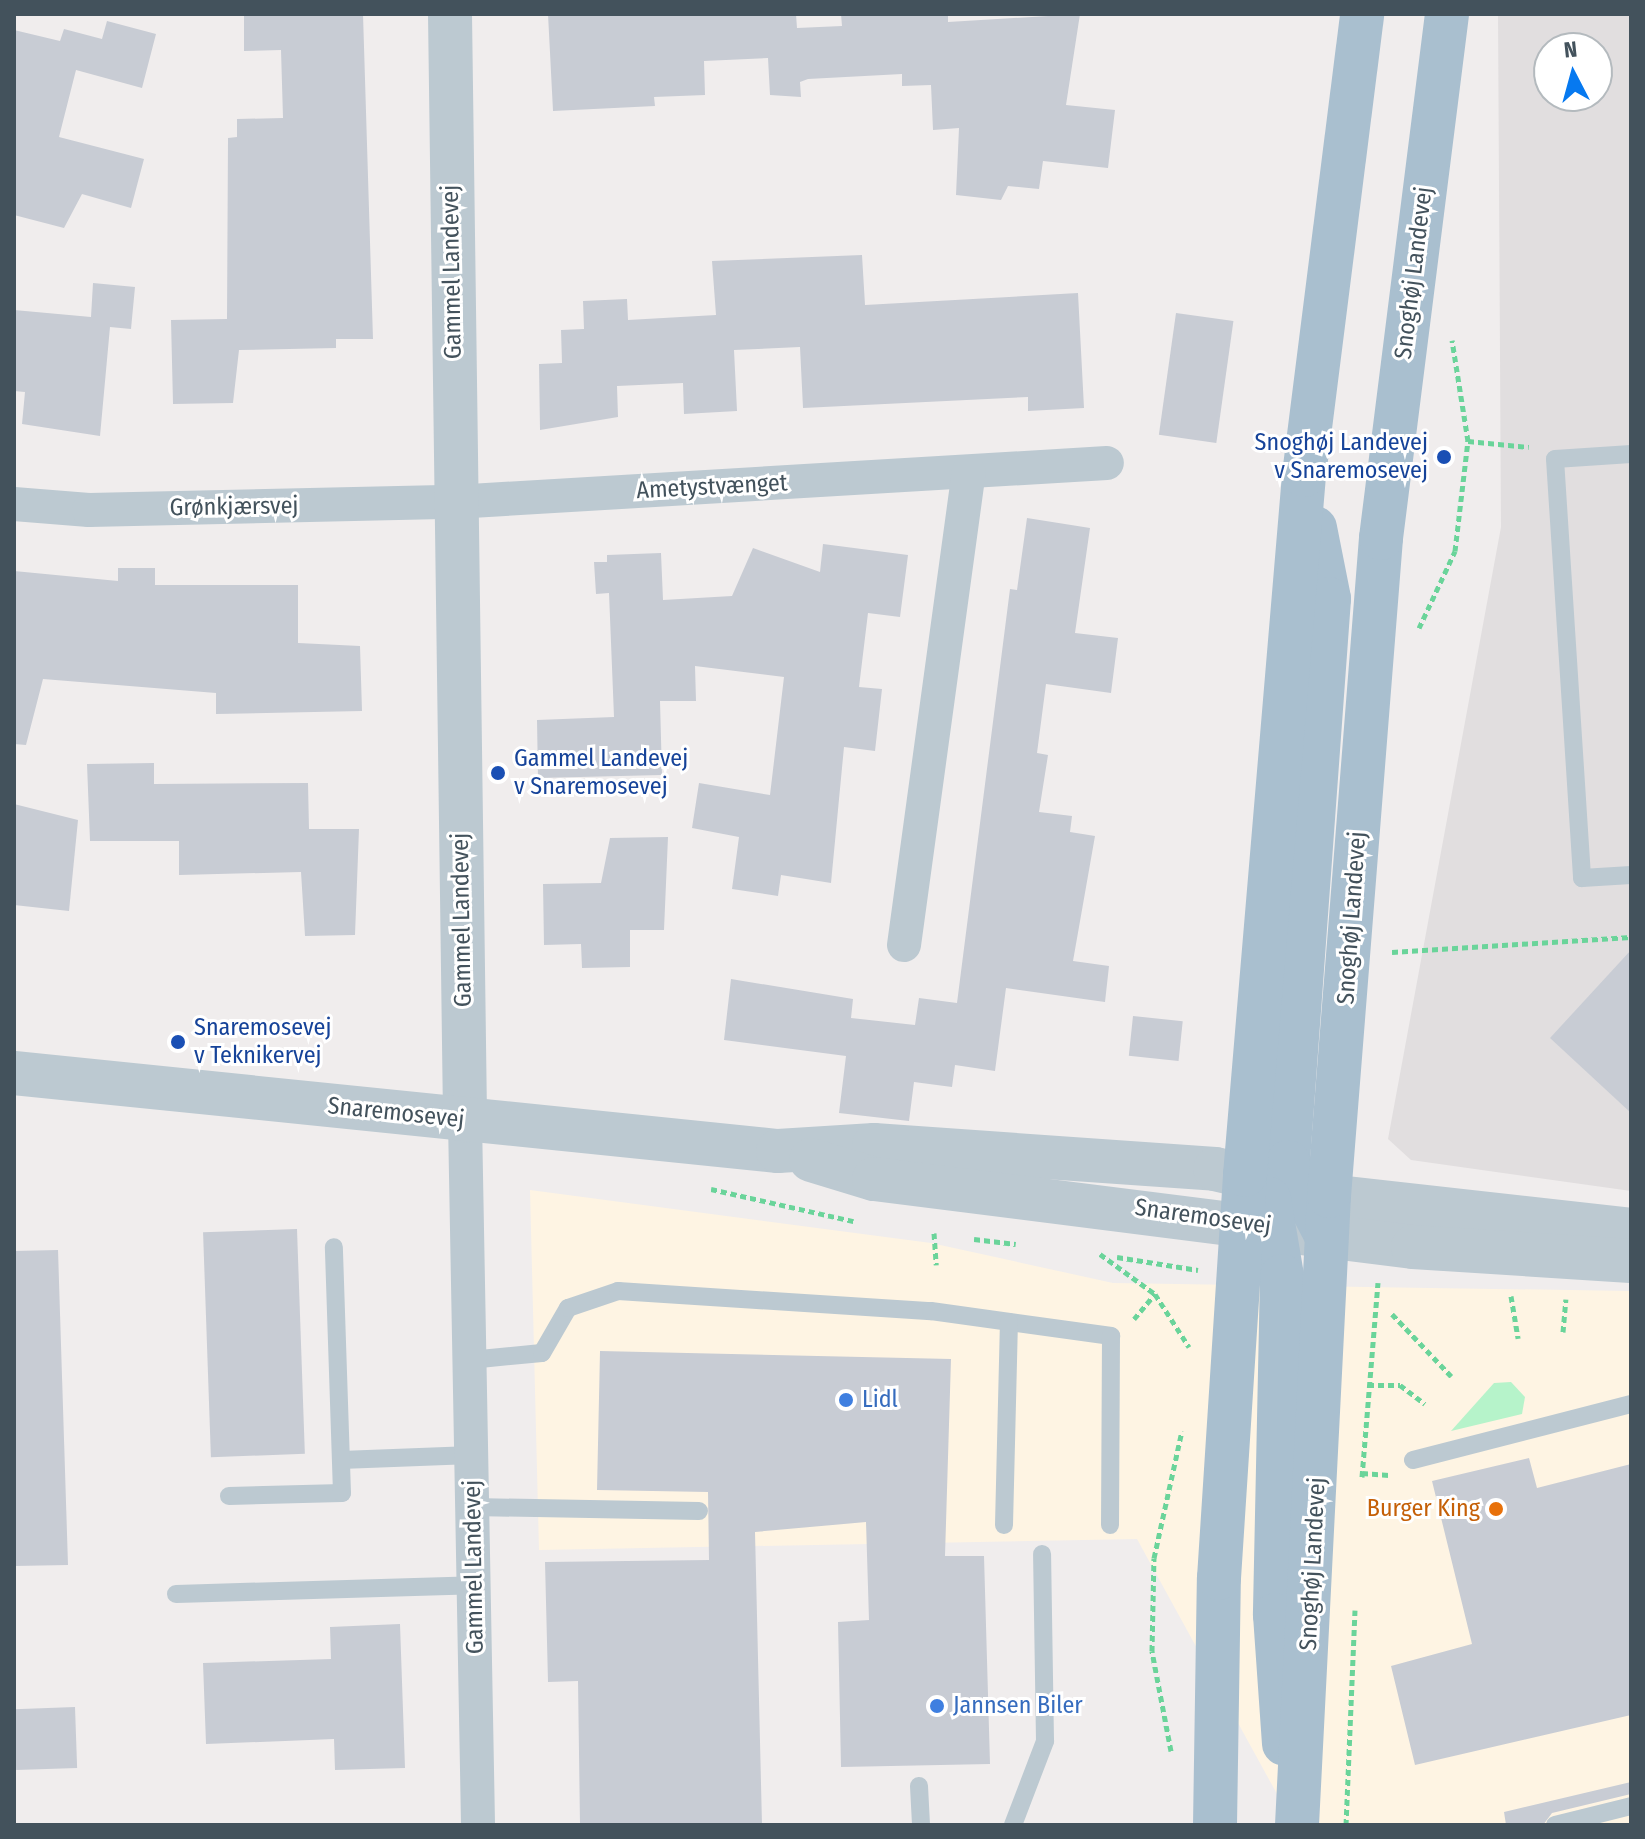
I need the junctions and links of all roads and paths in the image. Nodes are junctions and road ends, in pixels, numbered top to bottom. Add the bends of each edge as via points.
1 (450, 14) edge
2 (1362, 14) edge
3 (1447, 14) edge
4 (1451, 331) dead end
5 (1468, 441) junction
6 (1631, 454) edge
7 (1555, 459) junction
8 (1107, 463) dead end
9 (969, 472) junction
10 (1304, 475) junction
11 (454, 502) junction
12 (14, 504) edge
13 (1417, 632) dead end
14 (1631, 875) edge
15 (1631, 937) edge
16 (904, 945) dead end
17 (1379, 952) dead end
18 (14, 1073) edge
19 (465, 1121) junction
20 (778, 1151) junction
21 (1245, 1175) junction
22 (1330, 1214) junction
23 (1260, 1225) junction
24 (1631, 1230) edge
25 (934, 1233) dead end
26 (334, 1247) dead end
27 (1100, 1254) dead end
28 (1631, 1261) edge
29 (936, 1265) dead end
30 (1512, 1285) dead end
31 (1392, 1314) dead end
32 (1009, 1322) junction
33 (1518, 1338) dead end
34 (470, 1360) junction
35 (1196, 1361) dead end
36 (1451, 1376) dead end
37 (1368, 1385) junction
38 (1425, 1404) dead end
39 (1631, 1404) edge
40 (472, 1455) junction
41 (341, 1460) junction
42 (1413, 1460) dead end
43 (1362, 1473) junction
44 (1382, 1475) dead end
45 (1361, 1487) dead end
46 (229, 1496) dead end
47 (473, 1507) junction
48 (699, 1511) dead end
49 (1004, 1525) dead end
50 (1110, 1525) dead end
51 (1042, 1554) dead end
52 (474, 1585) junction
53 (176, 1594) dead end
54 (1355, 1596) dead end
55 (1152, 1651) dead end
56 (1176, 1769) dead end
57 (919, 1786) dead end
58 (1631, 1806) edge
59 (478, 1825) edge
60 (921, 1825) edge
61 (1013, 1825) edge
62 (1215, 1825) edge
63 (1296, 1825) edge
64 (1346, 1825) edge
65 (1555, 1825) edge

1 - 11 street, Gammel Landevej
2 - 10 main road
3 - 22 main road, Snoghøj Landevej via 1381,538
4 - 5 path
5 - 7 path via 1519,442
5 - 13 path via 1455,551
6 - 7 lane
7 - 14 lane via 1582,878
8 - 9 street, Ametystvænget
9 - 11 street, Ametystvænget
9 - 16 street
10 - 21 main road
10 - 22 main road via 1329,599 1288,1162
11 - 12 street, Grønkjærsvej via 89,510
11 - 19 street, Gammel Landevej
15 - 17 path
18 - 19 street, Snaremosevej
19 - 20 street, Snaremosevej
19 - 34 street, Gammel Landevej
20 - 21 street, Snaremosevej via 874,1145
20 - 23 street, Snaremosevej via 874,1179
21 - 22 street, Snaremosevej
21 - 23 main road
22 - 23 street, Snaremosevej
22 - 24 street, Snaremosevej
22 - 28 street, Snaremosevej
22 - 37 path via 1379,1277
22 - 63 main road, Snoghøj Landevej
23 - 62 main road via 1220,1563
23 - 63 main road via 1275,1683
25 - 29 path
26 - 41 lane
27 - 35 path via 1155,1294
30 - 33 path
31 - 36 path
32 - 34 lane via 772,1297 618,1291 568,1308 542,1353
32 - 49 lane
32 - 50 lane via 1111,1336
34 - 40 street, Gammel Landevej
37 - 38 path via 1400,1385
37 - 43 path
39 - 42 lane
40 - 41 lane
40 - 47 street, Gammel Landevej
41 - 46 lane via 342,1493
43 - 44 path
43 - 45 path
47 - 48 lane
47 - 52 street, Gammel Landevej
51 - 61 lane via 1045,1741
52 - 53 lane
52 - 59 street, Gammel Landevej
54 - 64 path
55 - 56 path
57 - 60 lane
58 - 65 lane

